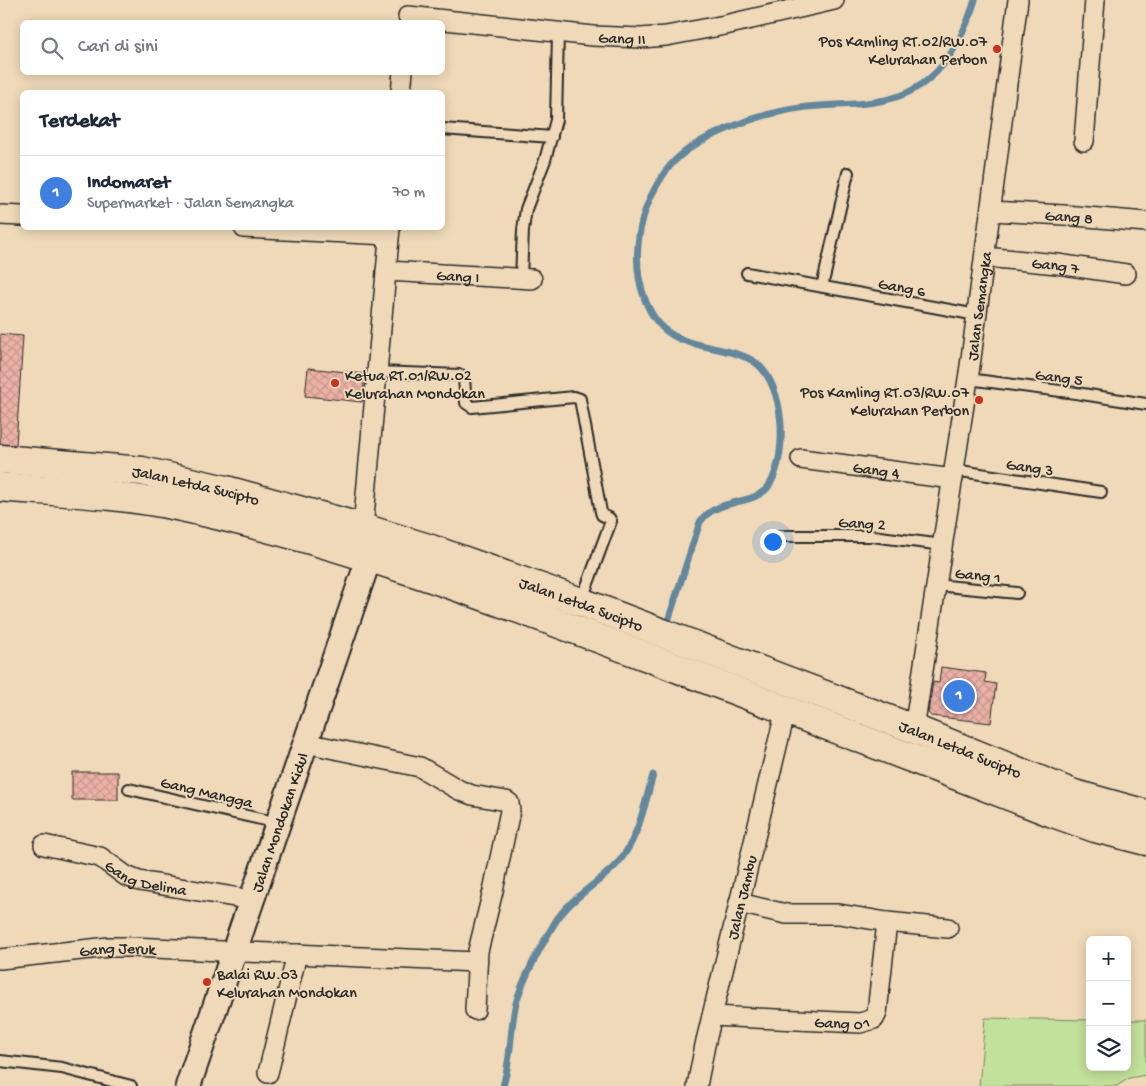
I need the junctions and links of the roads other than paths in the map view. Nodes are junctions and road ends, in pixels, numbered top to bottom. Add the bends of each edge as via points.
1 (834, 0) edge
2 (1018, 0) edge
3 (1096, 0) edge
4 (408, 13) edge
5 (558, 33) junction
6 (403, 75) edge
7 (401, 90) edge
8 (445, 129) edge
9 (552, 137) junction
10 (1084, 141) dead end
11 (848, 173) dead end
12 (991, 211) junction
13 (0, 215) edge
14 (20, 216) edge
15 (1146, 222) edge
16 (341, 230) edge
17 (389, 231) edge
18 (985, 257) junction
19 (386, 271) junction
20 (747, 273) dead end
21 (1126, 274) dead end
22 (527, 278) joint
23 (822, 287) junction
24 (977, 315) junction
25 (377, 372) junction
26 (968, 379) junction
27 (1146, 404) edge
28 (0, 459) edge
29 (801, 459) dead end
30 (954, 474) junction
31 (190, 482) junction
32 (0, 487) edge
33 (1101, 492) dead end
34 (186, 508) junction
35 (363, 528) junction
36 (780, 536) dead end
37 (943, 545) junction
38 (369, 558) junction
39 (936, 585) junction
40 (1017, 593) dead end
41 (592, 607) junction
42 (593, 636) junction
43 (786, 710) junction
44 (923, 733) junction
45 (306, 743) junction
46 (922, 762) junction
47 (129, 789) dead end
48 (1146, 814) edge
49 (278, 824) junction
50 (1146, 841) edge
51 (44, 845) dead end
52 (252, 900) junction
53 (739, 903) junction
54 (887, 922) junction
55 (948, 928) dead end
56 (234, 951) junction
57 (297, 954) junction
58 (0, 959) edge
59 (477, 962) junction
60 (475, 1010) dead end
61 (712, 1016) junction
62 (0, 1061) edge
63 (268, 1073) dead end
64 (130, 1086) edge
65 (188, 1086) edge
66 (697, 1086) edge

1 - 5 street, Gang II via 666,36 621,38
2 - 12 street, Jalan Semangka
3 - 10 street
4 - 5 street, Gang II
5 - 9 lane via 558,105
6 - 7 street
8 - 9 lane
9 - 22 lane via 522,230
11 - 23 lane
12 - 15 street, Gang 8
12 - 18 street, Jalan Semangka
13 - 14 street
16 - 17 street
17 - 19 street
18 - 21 street, Gang 7
18 - 24 street, Jalan Semangka
19 - 22 street, Gang I
19 - 25 street
20 - 23 lane, Gang 6
23 - 24 lane, Gang 6
24 - 26 street, Jalan Semangka
25 - 35 street
25 - 41 lane via 461,375 466,403 472,407 580,399 601,512 611,521
26 - 27 lane, Gang 5
26 - 30 street, Jalan Semangka
28 - 31 main road, Jalan Letda Sucipto via 133,470
29 - 30 street, Gang 4
30 - 33 lane, Gang 3
30 - 37 street, Jalan Semangka
31 - 34 main road
31 - 35 main road, Jalan Letda Sucipto
32 - 34 main road, Jalan Letda Sucipto via 129,498
34 - 38 main road, Jalan Letda Sucipto
35 - 41 main road, Jalan Letda Sucipto
36 - 37 lane, Gang 2 via 872,536
37 - 39 street, Jalan Semangka
38 - 42 main road, Jalan Letda Sucipto
38 - 45 street, Jalan Mondokan Kidul
39 - 40 lane, Gang 1
39 - 44 street, Jalan Semangka
41 - 42 main road
41 - 44 main road, Jalan Letda Sucipto
42 - 43 main road, Jalan Letda Sucipto
43 - 46 main road, Jalan Letda Sucipto
43 - 53 street, Jalan Jambu
44 - 46 main road
44 - 48 main road, Jalan Letda Sucipto via 1074,794
45 - 49 street, Jalan Mondokan Kidul
45 - 59 street via 420,767 459,790 509,803 510,811
46 - 50 main road, Jalan Letda Sucipto via 1095,828
47 - 49 lane, Gang Mangga
49 - 52 street, Jalan Mondokan Kidul
51 - 52 street, Gang Delima via 100,857 126,876 139,881
52 - 56 street, Jalan Mondokan Kidul
53 - 54 street via 786,914 830,913
53 - 61 street, Jalan Jambu
54 - 55 street
54 - 61 street, Gang 01 via 874,1019 860,1023
56 - 57 street, Gang Jeruk
56 - 58 street, Gang Jeruk via 109,947
56 - 65 street, Jalan Mondokan Kidul
57 - 59 street, Gang Jeruk
57 - 63 street
59 - 60 street
61 - 66 street, Jalan Jambu
62 - 64 lane via 62,1068

